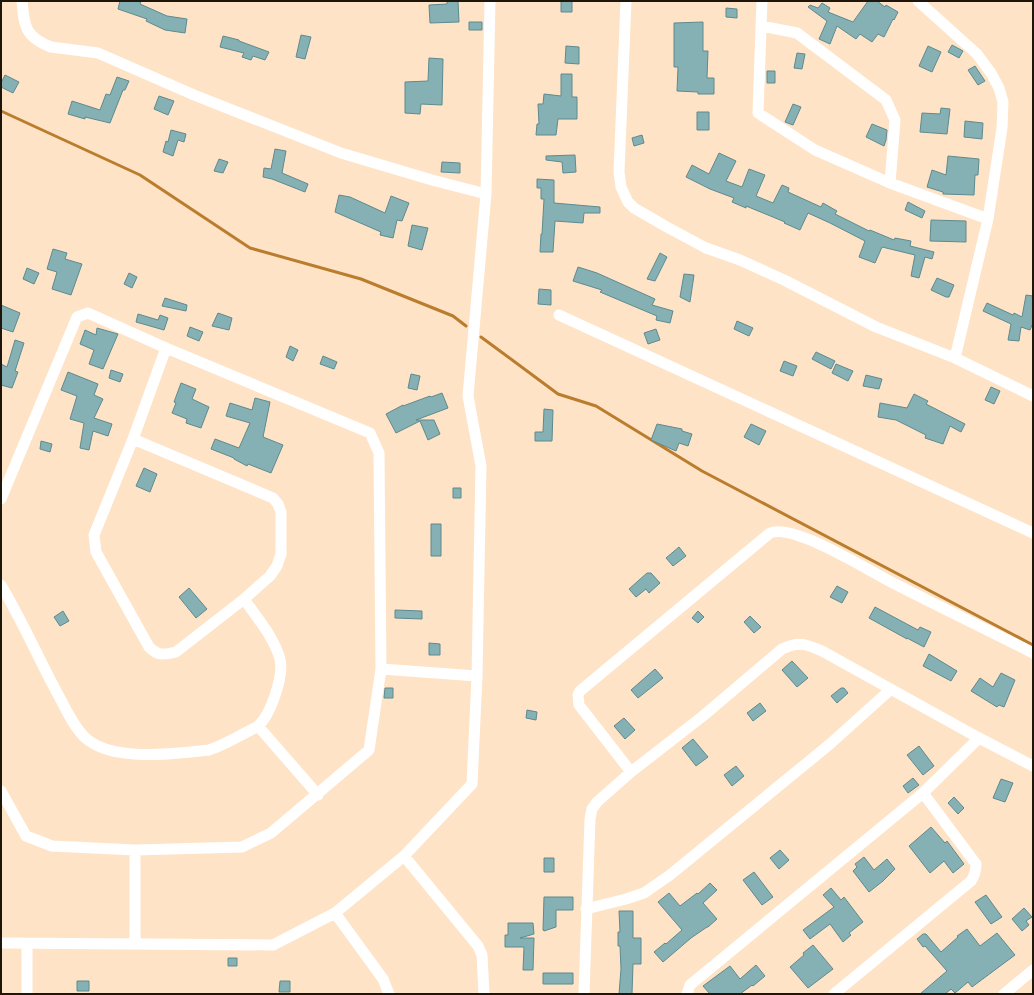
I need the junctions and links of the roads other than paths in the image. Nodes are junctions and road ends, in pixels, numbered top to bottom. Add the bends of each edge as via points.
1 (22, 1) edge
2 (490, 1) edge
3 (626, 1) edge
4 (762, 1) edge
5 (918, 1) edge
6 (761, 26) junction
7 (890, 183) junction
8 (486, 194) junction
9 (988, 219) junction
10 (559, 315) dead end
11 (166, 348) junction
12 (955, 358) junction
13 (1033, 396) edge
14 (133, 439) junction
15 (1, 499) edge
16 (1033, 533) edge
17 (1, 585) edge
18 (244, 599) junction
19 (1033, 653) edge
20 (381, 669) junction
21 (477, 676) junction
22 (890, 690) junction
23 (258, 726) junction
24 (979, 738) junction
25 (1033, 766) edge
26 (631, 772) junction
27 (1, 791) edge
28 (923, 793) junction
29 (318, 794) junction
30 (135, 850) junction
31 (404, 856) junction
32 (586, 908) junction
33 (335, 913) junction
34 (1, 943) edge
35 (27, 943) junction
36 (135, 944) junction
37 (1033, 970) edge
38 (27, 994) edge
39 (389, 994) edge
40 (484, 994) edge
41 (584, 994) edge
42 (687, 994) edge
43 (834, 994) edge
44 (1004, 994) edge

1 - 8 street via 26,28 44,44 98,53 194,95 341,153
2 - 8 street
3 - 12 street via 619,172 621,187 628,202 634,208 706,248 784,280 876,327
4 - 6 street
5 - 9 street via 977,54 992,73 999,88 1003,102 1002,128
6 - 7 street via 797,33 886,100 895,120
6 - 7 street via 758,113 815,150
7 - 9 street
8 - 21 street via 468,396 481,466
9 - 12 street
10 - 16 street
11 - 14 street
11 - 15 street via 88,313 77,317
11 - 20 street via 370,433 379,453
12 - 13 street
14 - 18 street via 272,498 278,504 281,512 281,554 277,566 270,576
14 - 18 street via 96,527 94,544 96,552 149,647 160,654 176,652
17 - 23 street via 66,710 81,734 92,744 132,754 208,750
18 - 23 street via 275,644 280,660 277,691
19 - 26 street via 888,581 850,559 799,536 775,531 580,691 579,705
20 - 21 street
20 - 29 street via 369,750
21 - 31 street via 472,784
22 - 24 street
22 - 26 street via 822,651 808,645 791,645 774,655 703,716
22 - 32 street via 830,744 670,875 644,893
23 - 29 street
24 - 25 street
24 - 28 street
26 - 32 street via 592,809
27 - 30 street via 26,836 52,846
28 - 42 street via 690,985
28 - 43 street via 976,864 975,875 971,881
29 - 30 street via 271,832 242,846
30 - 36 street
31 - 33 street
31 - 40 street via 478,946 482,955
32 - 41 street
33 - 36 street via 273,945
33 - 39 street via 383,979
34 - 35 street
35 - 36 street
35 - 38 street
37 - 44 street

